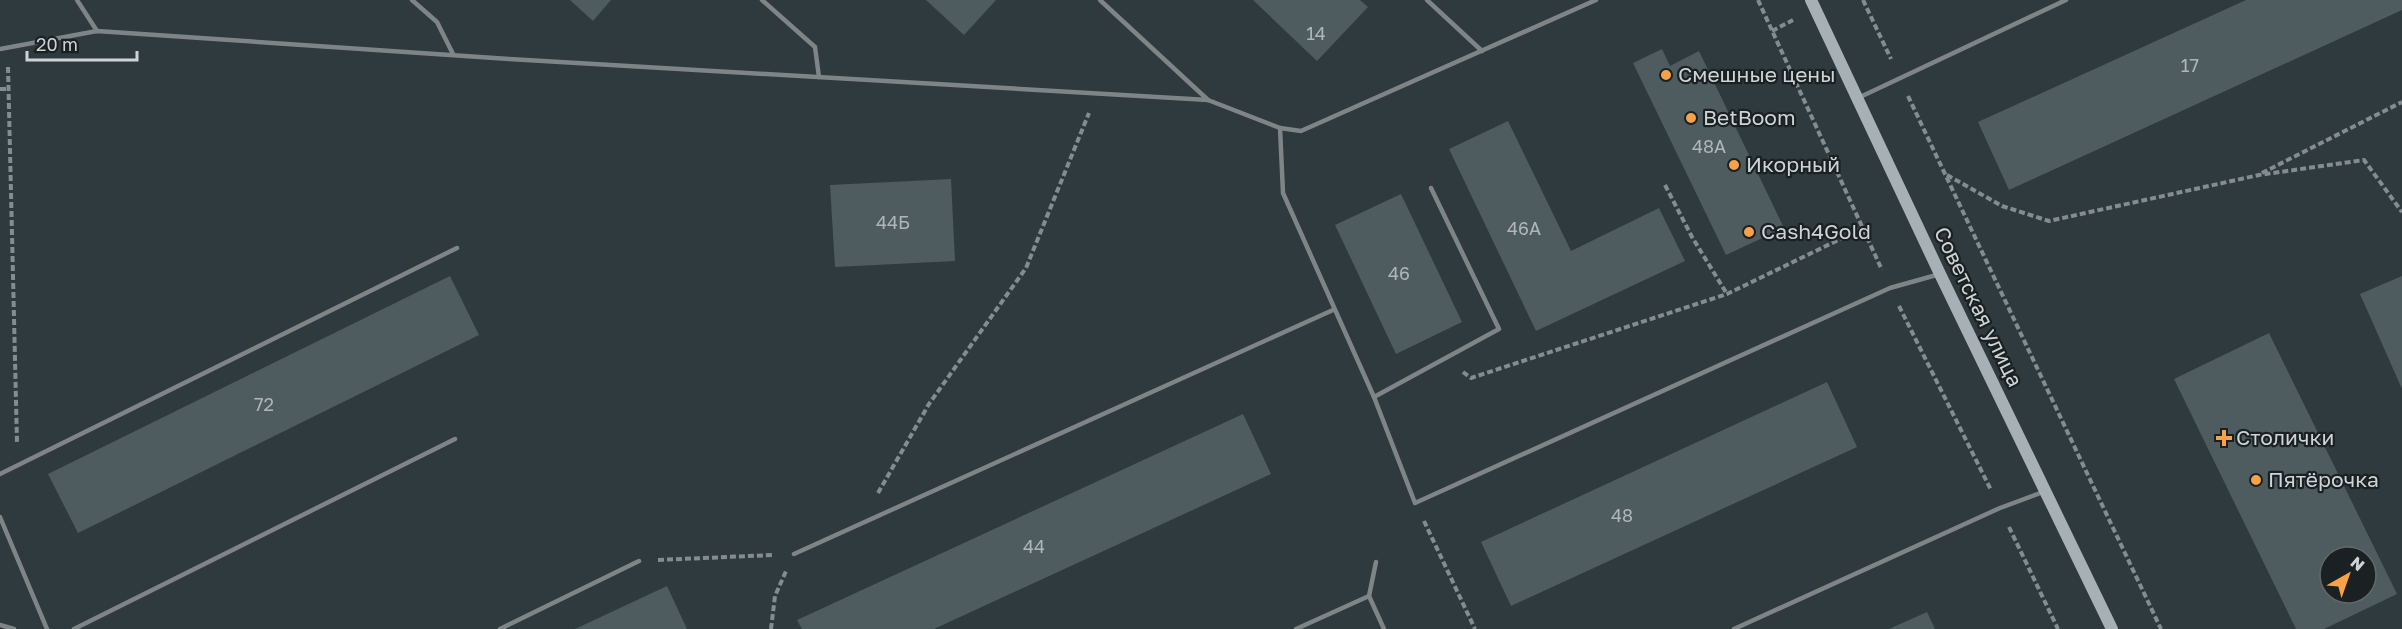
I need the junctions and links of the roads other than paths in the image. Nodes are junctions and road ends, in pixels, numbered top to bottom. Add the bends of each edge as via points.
1 (77, 0) edge
2 (412, 0) edge
3 (762, 0) edge
4 (1100, 0) edge
5 (1427, 0) edge
6 (1596, 0) edge
7 (1811, 0) edge
8 (2066, 0) edge
9 (97, 31) junction
10 (0, 49) edge
11 (1482, 51) junction
12 (453, 54) junction
13 (819, 77) junction
14 (1858, 98) junction
15 (1208, 100) junction
16 (1280, 128) junction
17 (1431, 188) dead end
18 (457, 248) dead end
19 (1940, 274) junction
20 (1333, 310) junction
21 (1374, 397) junction
22 (455, 439) dead end
23 (0, 474) edge
24 (2045, 491) junction
25 (0, 517) edge
26 (795, 554) road end
27 (639, 561) road end
28 (1376, 562) dead end
29 (1369, 596) junction
30 (0, 625) edge
31 (14, 629) edge
32 (47, 629) edge
33 (74, 629) edge
34 (500, 629) edge
35 (1296, 629) edge
36 (1384, 629) edge
37 (1734, 629) edge
38 (2112, 629) edge

1 - 9 lane
2 - 12 lane via 437,22
3 - 13 lane via 815,47
4 - 15 lane
5 - 11 lane
6 - 11 lane
7 - 14 main road, Советская улица
8 - 14 lane
9 - 10 lane
9 - 12 lane
11 - 16 lane via 1301,131
12 - 13 lane
13 - 15 lane
14 - 19 main road, Советская улица
15 - 16 lane
16 - 20 lane via 1283,193
17 - 21 lane via 1499,329
18 - 23 lane
19 - 21 lane via 1890,288 1415,503
19 - 24 main road, Советская улица
20 - 21 lane
20 - 26 lane
22 - 33 lane
24 - 37 lane
24 - 38 main road, Советская улица
25 - 32 lane
27 - 34 lane
28 - 29 lane
29 - 35 lane
29 - 36 lane
30 - 31 lane

